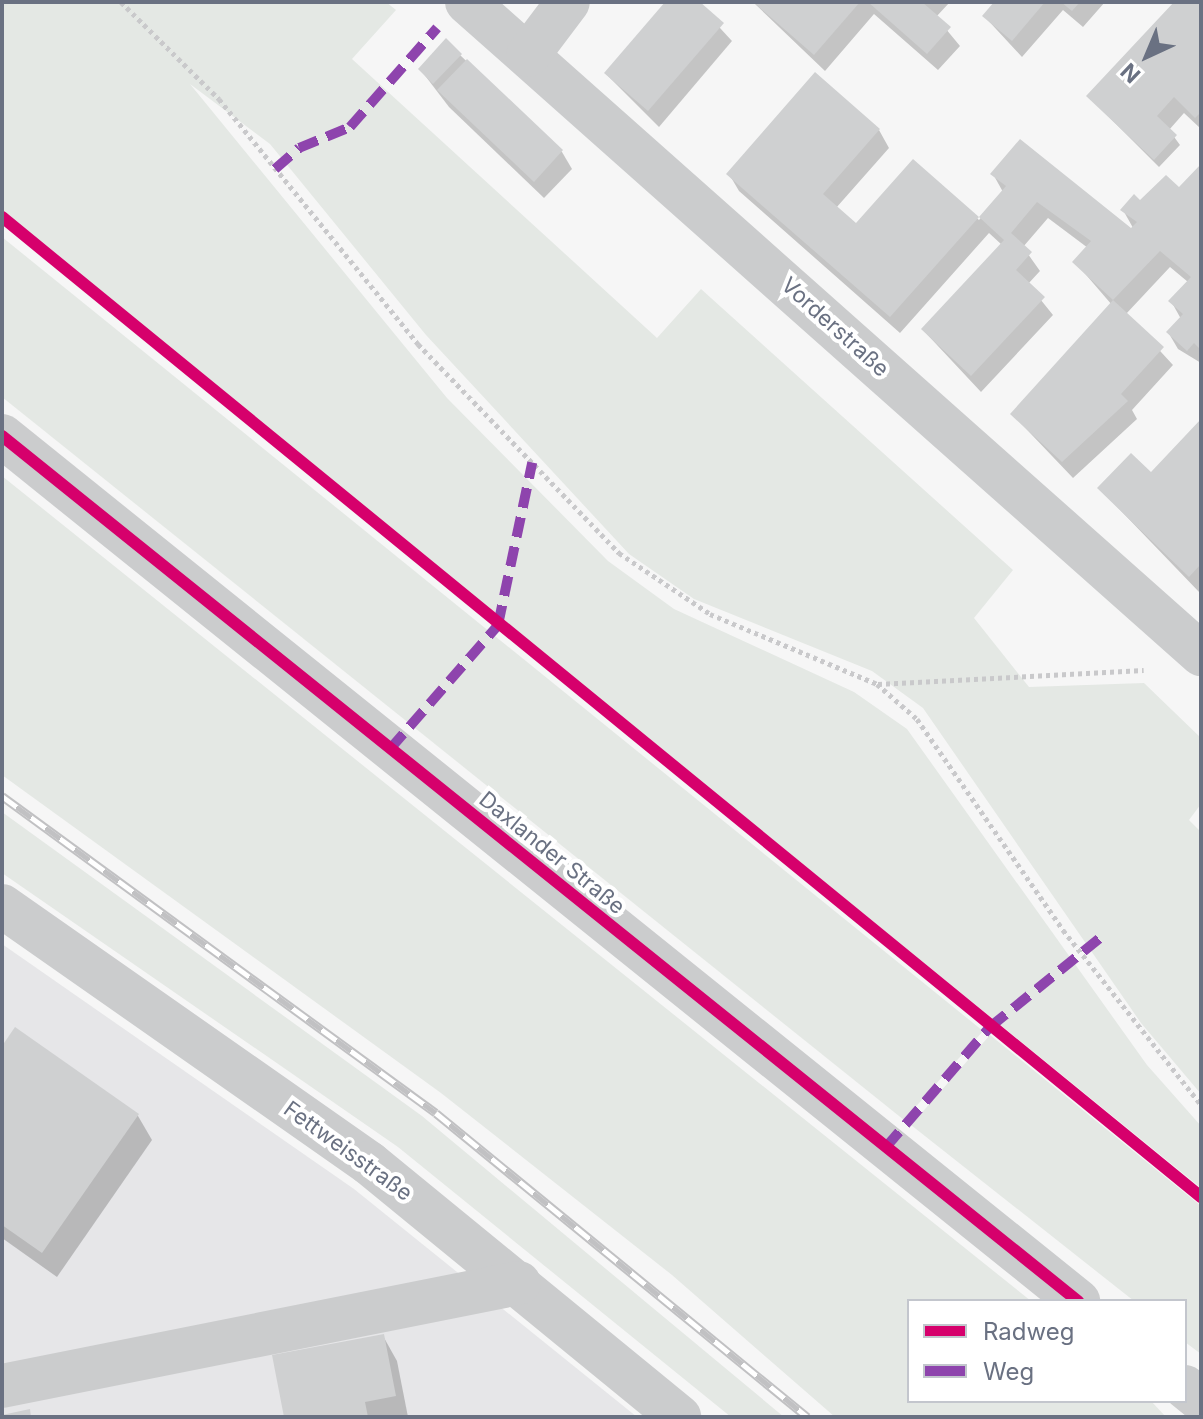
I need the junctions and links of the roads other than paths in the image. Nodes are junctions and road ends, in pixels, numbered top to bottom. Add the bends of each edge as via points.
1 (467, 2) edge
2 (568, 2) edge
3 (528, 55) junction
4 (2, 436) edge
5 (1191, 645) edge
6 (2, 906) edge
7 (519, 1283) junction
8 (1076, 1299) edge
9 (2, 1386) edge
10 (679, 1417) edge

1 - 3 street, Vorderstraße
2 - 3 street
3 - 5 street, Vorderstraße
4 - 8 street, Daxlander Straße
6 - 7 street, Fettweisstraße via 369,1163
7 - 9 street
7 - 10 street, Fettweisstraße

